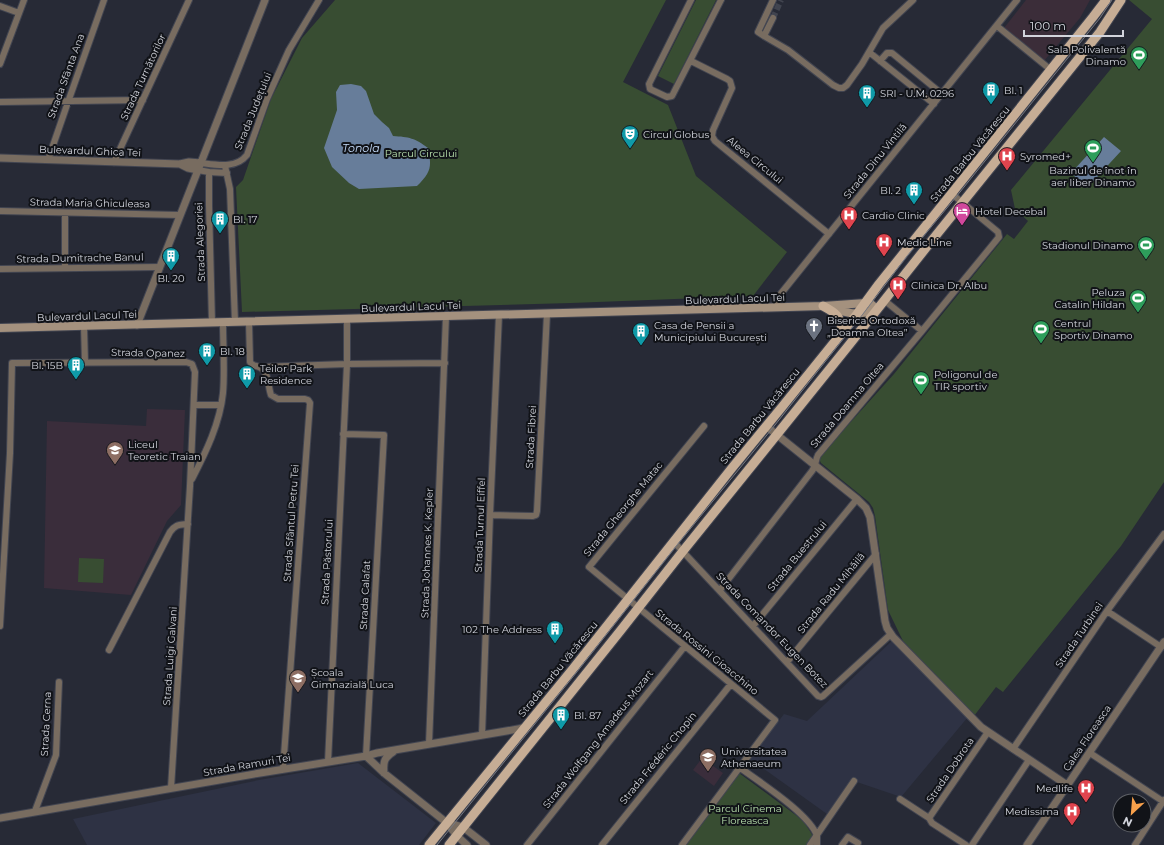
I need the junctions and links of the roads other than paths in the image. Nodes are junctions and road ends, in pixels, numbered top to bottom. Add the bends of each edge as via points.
1 (24, 0) edge
2 (104, 0) edge
3 (189, 0) edge
4 (265, 0) edge
5 (318, 0) edge
6 (691, 0) edge
7 (721, 0) edge
8 (773, 0) edge
9 (913, 0) edge
10 (1017, 0) edge
11 (1106, 0) edge
12 (1121, 0) edge
13 (0, 6) edge
14 (19, 13) junction
15 (773, 18) tunnel mouth
16 (997, 26) junction
17 (764, 36) junction
18 (869, 52) junction
19 (691, 61) junction
20 (880, 61) junction
21 (0, 64) edge
22 (1051, 70) junction
23 (942, 94) junction
24 (142, 100) junction
25 (0, 102) edge
26 (68, 102) junction
27 (934, 104) junction
28 (0, 158) edge
29 (48, 160) junction
30 (114, 162) junction
31 (225, 166) junction
32 (200, 167) junction
33 (209, 172) junction
34 (227, 173) junction
35 (952, 194) junction
36 (962, 202) junction
37 (0, 211) edge
38 (65, 212) junction
39 (180, 215) junction
40 (829, 234) junction
41 (160, 267) junction
42 (65, 268) junction
43 (0, 269) edge
44 (884, 300) junction
45 (866, 303) junction
46 (823, 306) junction
47 (777, 308) junction
48 (877, 309) junction
49 (547, 314) junction
50 (857, 314) junction
51 (499, 315) junction
52 (446, 316) junction
53 (347, 319) junction
54 (222, 322) junction
55 (235, 322) junction
56 (249, 322) junction
57 (212, 323) junction
58 (137, 325) junction
59 (84, 326) junction
60 (0, 328) edge
61 (922, 331) junction
62 (842, 332) junction
63 (85, 363) junction
64 (445, 363) junction
65 (347, 364) junction
66 (260, 367) junction
67 (194, 405) junction
68 (221, 405) junction
69 (704, 426) dead end
70 (766, 426) junction
71 (343, 434) junction
72 (777, 435) junction
73 (816, 466) junction
74 (190, 482) junction
75 (857, 499) junction
76 (490, 515) junction
77 (188, 524) junction
78 (1164, 534) edge
79 (673, 541) junction
80 (2, 545) edge
81 (683, 551) junction
82 (876, 554) junction
83 (720, 590) junction
84 (628, 599) junction
85 (638, 607) junction
86 (1107, 611) junction
87 (0, 626) edge
88 (753, 626) junction
89 (891, 634) junction
90 (1162, 645) edge
91 (685, 646) junction
92 (109, 650) dead end
93 (787, 662) junction
94 (59, 682) dead end
95 (731, 684) junction
96 (525, 727) junction
97 (988, 732) junction
98 (497, 733) junction
99 (482, 735) junction
100 (512, 743) junction
101 (429, 744) junction
102 (1013, 749) junction
103 (394, 750) junction
104 (1090, 752) junction
105 (366, 756) junction
106 (1029, 760) junction
107 (328, 762) junction
108 (739, 767) junction
109 (283, 769) junction
110 (384, 773) junction
111 (854, 781) dead end
112 (1067, 785) junction
113 (171, 788) junction
114 (900, 799) dead end
115 (1164, 801) edge
116 (35, 812) junction
117 (0, 818) edge
118 (929, 818) junction
119 (447, 823) junction
120 (463, 826) junction
121 (456, 836) junction
122 (817, 836) junction
123 (858, 844) edge
124 (429, 845) edge
125 (449, 845) edge
126 (467, 845) edge
127 (486, 845) edge
128 (527, 845) edge
129 (602, 845) edge
130 (682, 845) edge
131 (810, 845) edge
132 (817, 845) edge
133 (842, 845) edge
134 (966, 845) edge
135 (972, 845) edge
136 (1027, 845) edge
137 (1135, 845) edge

1 - 14 street
2 - 26 street, Strada Sfânta Ana
3 - 24 street, Strada Turnătorilor
4 - 32 street
5 - 31 street, Strada Județului via 289,50 267,99 247,154 241,161
6 - 19 street via 649,84 650,89 667,97 672,96
7 - 19 street
8 - 17 street via 758,32
9 - 18 street via 883,28
10 - 16 street, Strada Dinu Vintilă
11 - 22 main road, Strada Barbu Văcărescu
12 - 36 main road via 1100,32
13 - 14 street
14 - 21 street
15 - 17 street
16 - 22 street
16 - 23 street, Strada Dinu Vintilă
17 - 18 street via 788,50 839,88 847,85
18 - 20 street
19 - 40 street, Aleea Circului via 732,84 713,130 712,136 715,141
20 - 23 street via 887,53 892,53
20 - 27 street
22 - 35 main road, Strada Barbu Văcărescu
23 - 27 street, Strada Dinu Vintilă
24 - 26 street
24 - 30 street, Strada Turnătorilor
25 - 26 street
26 - 29 street, Strada Sfânta Ana
27 - 40 street, Strada Dinu Vintilă
28 - 29 street, Bulevardul Ghica Tei
29 - 30 street, Bulevardul Ghica Tei
30 - 32 street, Bulevardul Ghica Tei via 189,162
31 - 32 street
31 - 34 street
32 - 33 street
32 - 39 street
33 - 34 street
33 - 57 street, Strada Alegoriei
34 - 55 street via 230,188
35 - 36 street
35 - 45 main road, Strada Barbu Văcărescu
36 - 44 main road
36 - 61 street, Strada Doamna Oltea via 998,232 999,237
37 - 38 street, Strada Maria Ghiculeasa
38 - 39 street, Strada Maria Ghiculeasa
38 - 42 street
39 - 41 street
40 - 47 street, Strada Dinu Vintilă via 779,296
41 - 42 street, Strada Dumitrache Banul
41 - 58 street
42 - 43 street, Strada Dumitrache Banul
44 - 48 main road
44 - 61 street
45 - 46 main road, Bulevardul Lacul Tei
45 - 48 main road
45 - 50 main road, Strada Barbu Văcărescu
46 - 47 main road, Bulevardul Lacul Tei
46 - 50 main road, Bulevardul Lacul Tei
46 - 62 main road via 839,317
47 - 49 main road, Bulevardul Lacul Tei
48 - 50 main road, Bulevardul Lacul Tei
48 - 72 main road
49 - 51 main road, Bulevardul Lacul Tei
49 - 76 street, Strada Fibrei via 536,515
50 - 62 main road, Strada Barbu Văcărescu
51 - 52 main road, Bulevardul Lacul Tei
51 - 76 street, Strada Turnul Eiffel
52 - 53 main road, Bulevardul Lacul Tei
52 - 64 street, Strada Johannes K. Kepler
53 - 56 main road, Bulevardul Lacul Tei
53 - 65 street, Strada Păstorului
54 - 55 main road, Bulevardul Lacul Tei
54 - 57 main road, Bulevardul Lacul Tei
54 - 68 street, Strada Luigi Galvani
55 - 56 main road, Bulevardul Lacul Tei
56 - 66 street, Strada Sfântul Petru Tei via 250,362
57 - 58 main road, Bulevardul Lacul Tei
58 - 59 main road, Bulevardul Lacul Tei
59 - 60 main road, Bulevardul Lacul Tei
59 - 63 street
61 - 73 street, Strada Doamna Oltea via 818,455
62 - 70 main road, Strada Barbu Văcărescu
63 - 67 street, Strada Opanez via 192,364 195,372
63 - 80 street, Strada Opanez via 12,363 10,453
64 - 65 street
64 - 101 street, Strada Johannes K. Kepler
65 - 66 street
65 - 71 street, Strada Păstorului
66 - 109 street, Strada Sfântul Petru Tei via 274,398 305,399 310,403
67 - 68 street
67 - 74 street, Strada Luigi Galvani
68 - 74 street, Strada Luigi Galvani via 209,442
69 - 84 street, Strada Gheorghe Matac via 589,567
70 - 72 street
70 - 79 main road, Strada Barbu Văcărescu
71 - 105 street, Strada Calafat via 384,435
71 - 107 street, Strada Păstorului
72 - 73 street
72 - 81 main road
73 - 75 street
73 - 83 street, Strada Doamna Oltea
74 - 77 street, Strada Luigi Galvani
75 - 82 street via 869,512
75 - 88 street, Strada Buestrului
76 - 99 street, Strada Turnul Eiffel
77 - 92 street via 178,525 170,532
77 - 113 street, Strada Luigi Galvani
78 - 86 street, Strada Turbinei
79 - 81 street, Strada Comandor Eugen Botez
79 - 84 main road, Strada Barbu Văcărescu
80 - 87 street, Strada Opanez
81 - 83 street, Strada Comandor Eugen Botez
81 - 85 main road
82 - 89 street via 885,621
82 - 93 street, Strada Radu Mihăilă
83 - 88 street, Strada Comandor Eugen Botez
84 - 85 street, Strada Rossini Gioacchino
84 - 96 main road, Strada Barbu Văcărescu
85 - 91 street, Strada Rossini Gioacchino
85 - 120 main road
86 - 90 street
86 - 102 street, Strada Turbinei
88 - 93 street, Strada Comandor Eugen Botez
89 - 93 street, Strada Comandor Eugen Botez via 820,697
89 - 97 street
90 - 104 street, Calea Floreasca
91 - 95 street, Strada Rossini Gioacchino
91 - 128 street, Strada Wolfgang Amadeus Mozart
94 - 116 street, Strada Cerna via 56,755
95 - 108 street, Strada Rossini Gioacchino via 775,720
95 - 129 street, Strada Frédéric Chopin
96 - 98 street, Strada Ramuri Tei
96 - 100 main road, Strada Barbu Văcărescu
97 - 102 street
97 - 118 street, Strada Dobrota
98 - 99 street, Strada Ramuri Tei
98 - 100 street via 505,734
99 - 101 street, Strada Ramuri Tei
100 - 119 main road, Strada Barbu Văcărescu
101 - 103 street, Strada Ramuri Tei
102 - 106 street
103 - 105 street, Strada Ramuri Tei
103 - 110 street via 386,756
104 - 112 street, Calea Floreasca
104 - 115 street
105 - 107 street, Strada Ramuri Tei
105 - 110 street
106 - 112 street
106 - 135 street
107 - 109 street, Strada Ramuri Tei
108 - 122 street via 791,806
108 - 130 street
109 - 113 street, Strada Ramuri Tei
110 - 119 street
111 - 122 street
112 - 136 street, Calea Floreasca
113 - 116 street, Strada Ramuri Tei
114 - 118 street
115 - 137 street
116 - 117 street, Strada Ramuri Tei
118 - 134 street via 932,823
119 - 120 street
119 - 121 street
119 - 124 main road, Strada Barbu Văcărescu
120 - 121 main road
120 - 127 street
121 - 125 main road
121 - 126 street
122 - 131 street
122 - 132 street
123 - 133 street via 848,837

